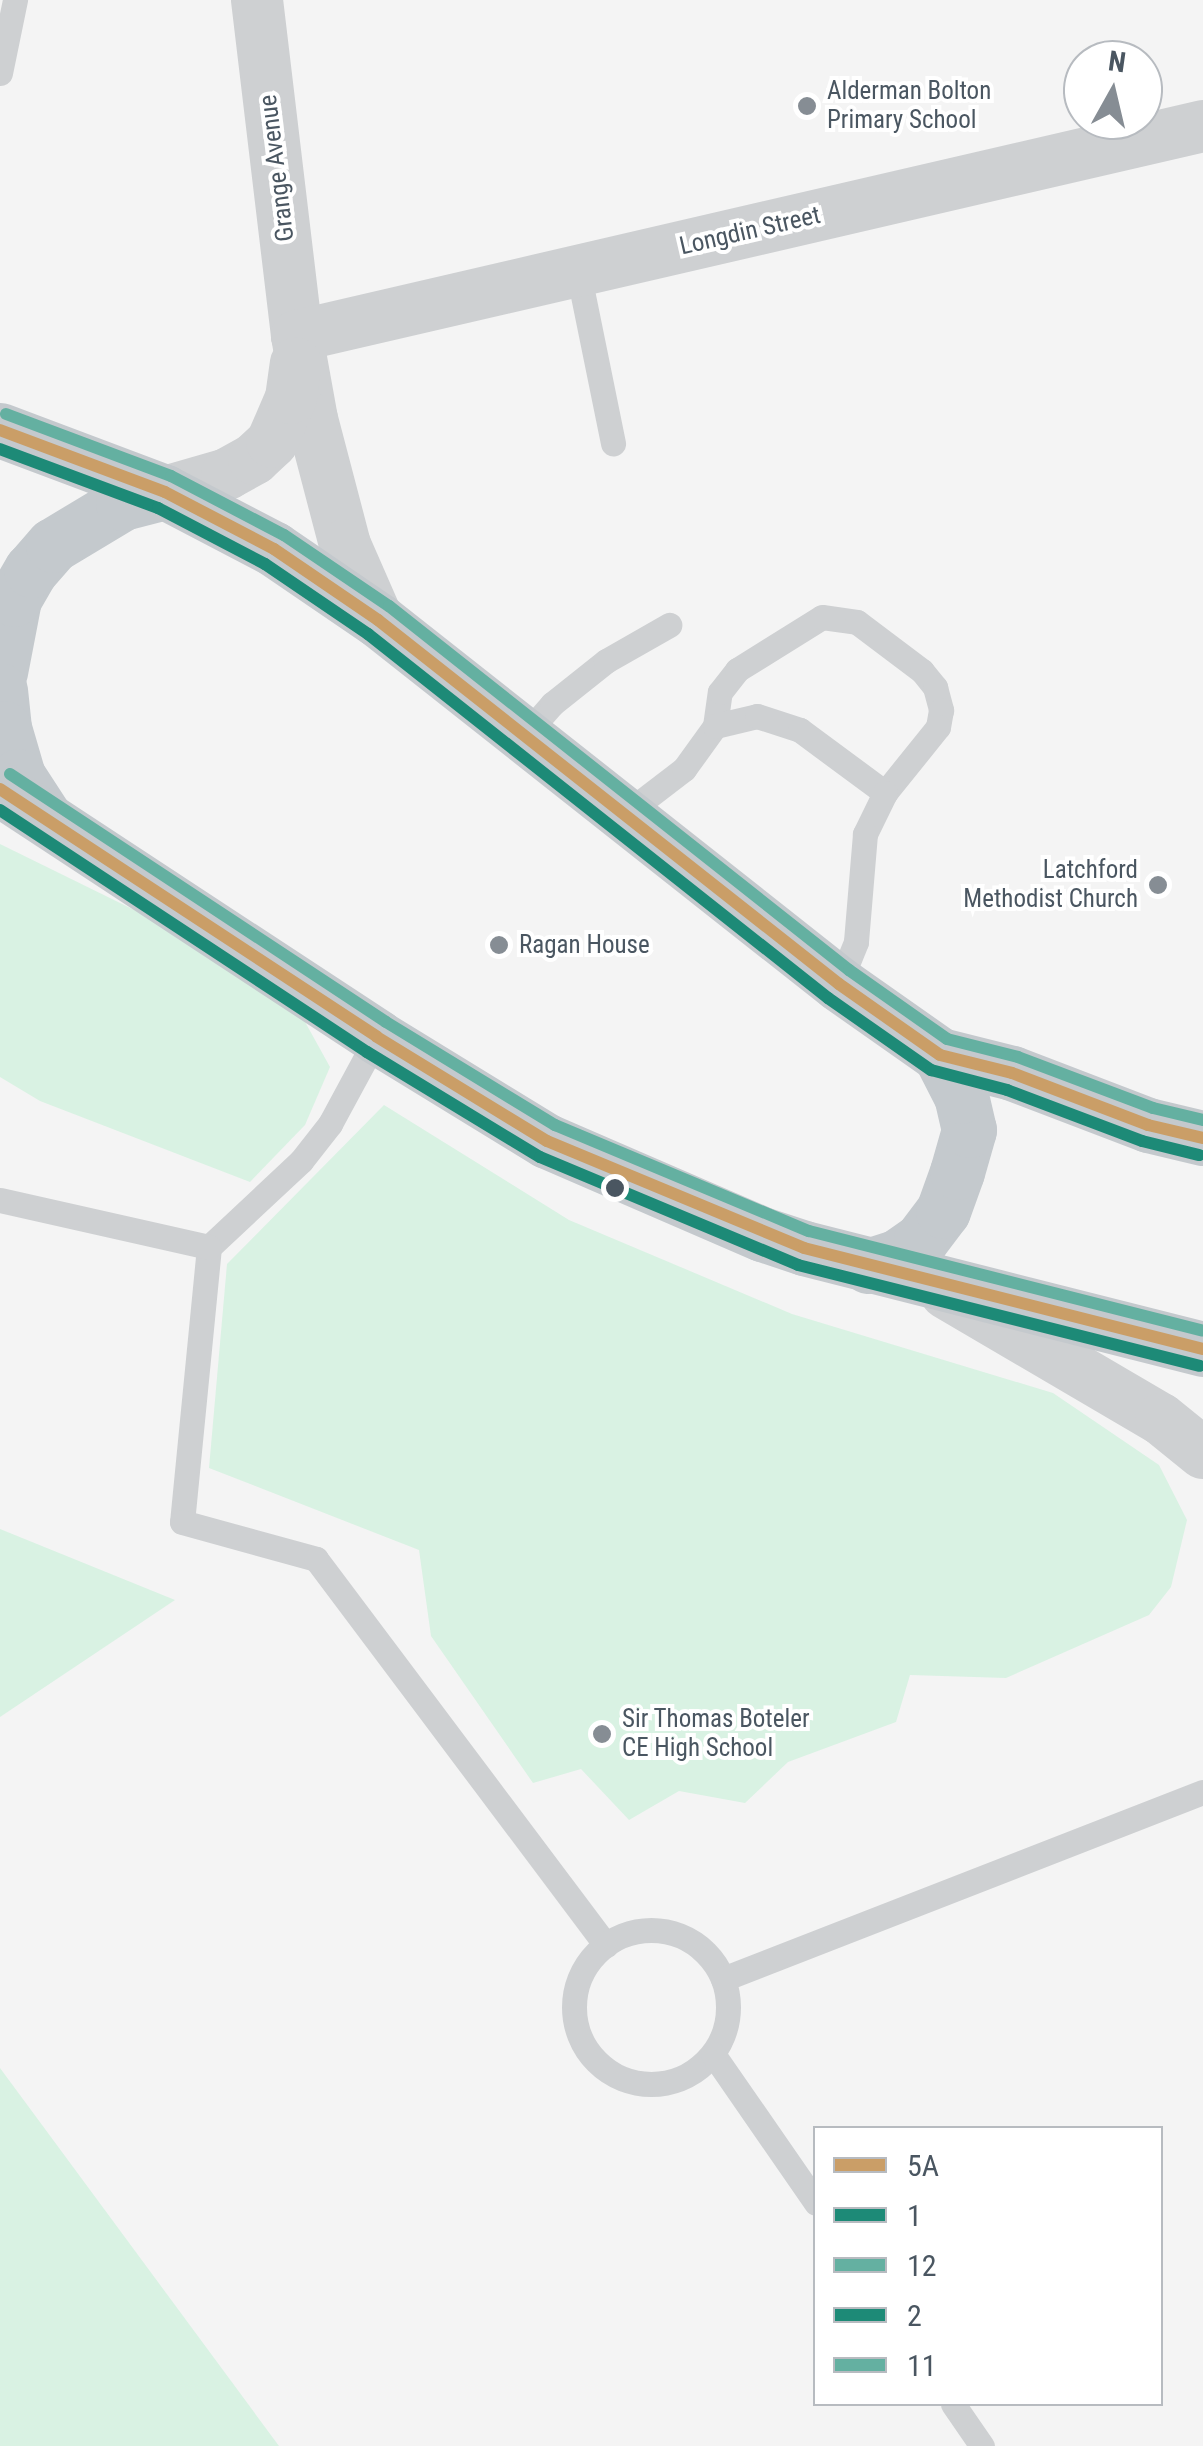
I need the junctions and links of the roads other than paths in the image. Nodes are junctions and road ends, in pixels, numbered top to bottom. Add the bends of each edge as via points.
1 (15, 0) edge
2 (258, 0) edge
3 (0, 73) edge
4 (1203, 126) edge
5 (578, 270) junction
6 (297, 336) junction
7 (0, 430) edge
8 (613, 443) dead end
9 (165, 492) junction
10 (378, 620) junction
11 (669, 626) dead end
12 (0, 672) edge
13 (0, 690) edge
14 (715, 726) junction
15 (524, 736) junction
16 (885, 793) junction
17 (22, 803) edge
18 (624, 815) junction
19 (839, 984) junction
20 (377, 1037) junction
21 (940, 1055) junction
22 (1203, 1138) edge
23 (0, 1200) edge
24 (208, 1247) junction
25 (893, 1271) junction
26 (1203, 1349) edge
27 (1203, 1453) edge
28 (1203, 1792) edge
29 (606, 1945) junction
30 (723, 1978) junction
31 (713, 2054) junction
32 (813, 2200) edge
33 (954, 2406) edge
34 (982, 2446) edge

1 - 3 lane
2 - 6 street, Grange Avenue
4 - 5 street, Longdin Street
5 - 6 street, Longdin Street
5 - 8 lane
6 - 9 street, Grange Avenue via 291,398 272,442 227,474
6 - 10 street, Grange Avenue via 324,473 345,545
7 - 9 highway
9 - 10 highway via 274,549
9 - 12 highway via 123,503 84,525 30,570 14,599
10 - 15 highway
11 - 15 lane via 606,661
13 - 17 highway
14 - 16 lane via 758,716 800,730
14 - 16 lane via 720,692 737,670 822,617 857,622 922,670 941,710 938,727
14 - 18 lane via 684,769
15 - 18 highway
16 - 19 lane via 865,834 856,942
17 - 20 highway
18 - 19 highway
19 - 21 highway
20 - 24 lane via 330,1124 301,1161
20 - 25 highway via 547,1141 762,1234
21 - 22 highway via 1012,1072 1148,1125
21 - 25 highway via 970,1130 943,1211 898,1256
23 - 24 lane
24 - 29 lane via 182,1522 316,1560
25 - 26 highway
25 - 27 street via 1161,1418
28 - 30 lane
29 - 30 lane via 626,1934 672,1932 712,1958
29 - 31 lane via 576,1987 574,2014 596,2061 643,2084 682,2076
30 - 31 lane via 727,2017
31 - 32 lane
33 - 34 lane

